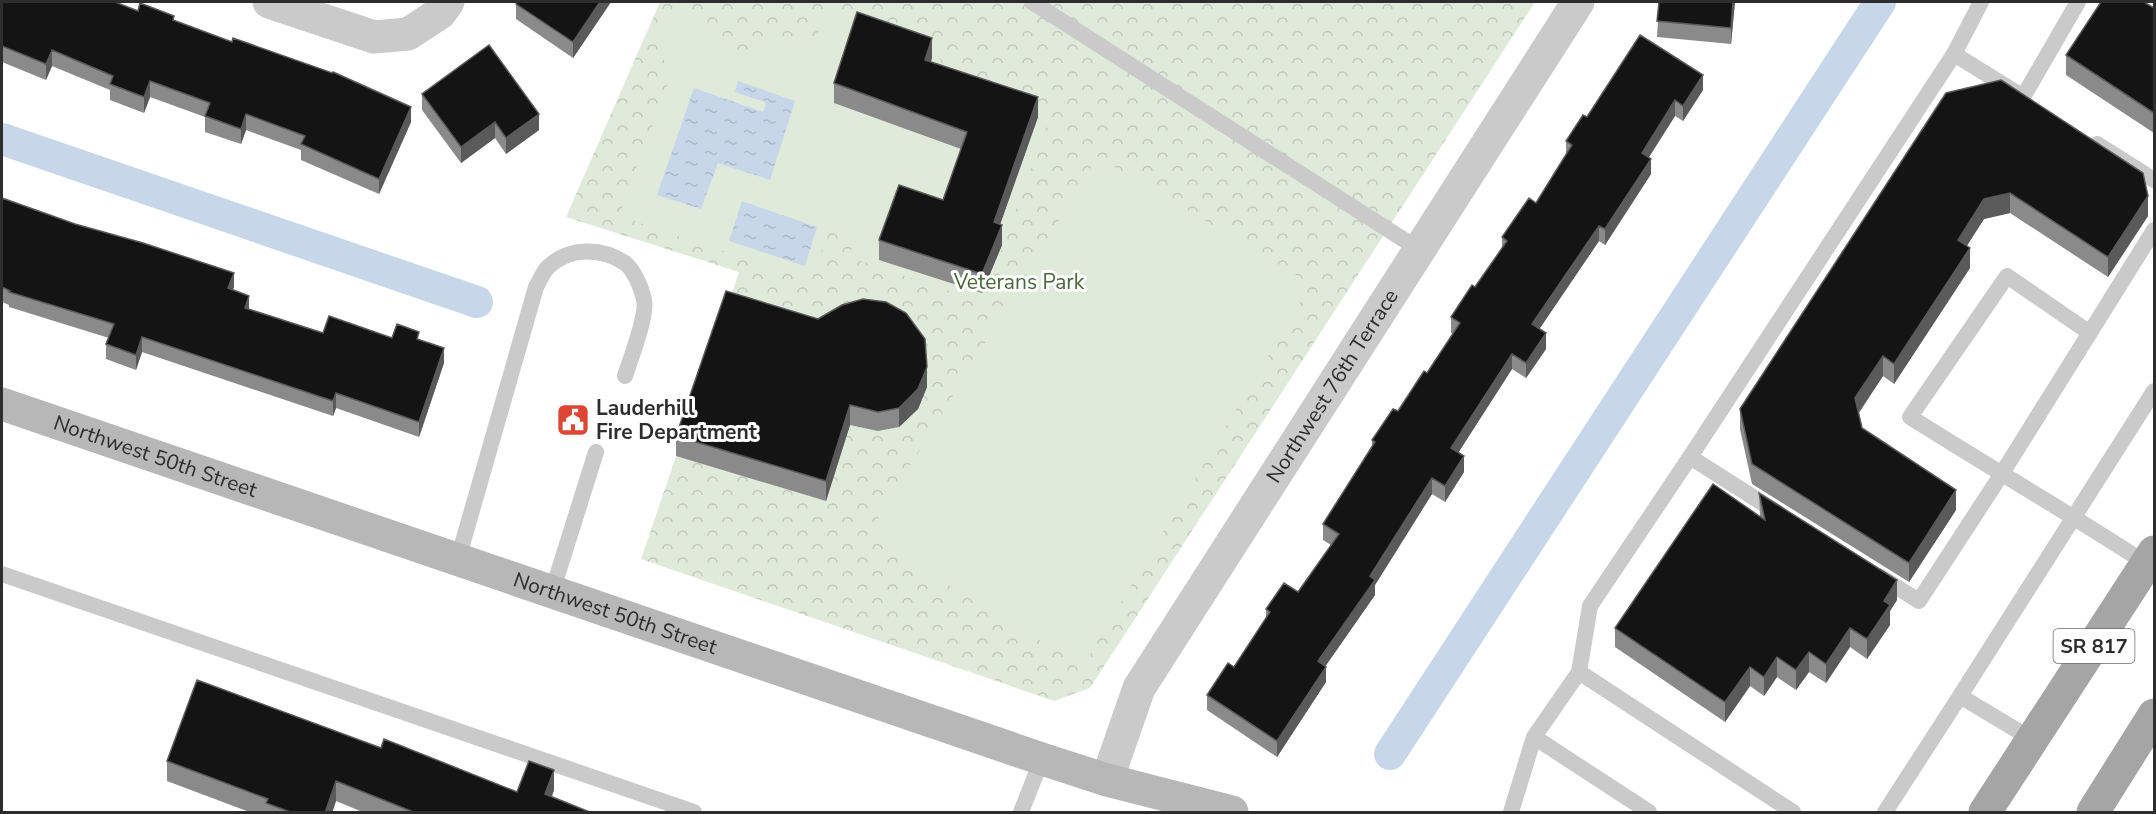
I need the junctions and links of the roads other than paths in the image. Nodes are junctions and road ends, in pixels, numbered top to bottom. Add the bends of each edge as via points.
1 (269, 2) edge
2 (448, 2) edge
3 (1032, 2) edge
4 (1578, 2) edge
5 (1982, 2) edge
6 (2078, 2) edge
7 (1954, 54) junction
8 (2084, 135) edge
9 (2154, 180) edge
10 (2154, 230) edge
11 (1420, 250) junction
12 (2090, 333) junction
13 (625, 376) dead end
14 (2154, 391) edge
15 (2, 404) edge
16 (596, 452) dead end
17 (1690, 457) junction
18 (2001, 475) junction
19 (2074, 517) junction
20 (1790, 520) edge
21 (2151, 558) edge
22 (458, 560) junction
23 (1869, 570) edge
24 (2, 574) edge
25 (552, 592) junction
26 (1579, 672) junction
27 (1960, 696) junction
28 (2154, 715) edge
29 (1534, 737) junction
30 (2033, 740) junction
31 (1042, 759) junction
32 (1107, 780) junction
33 (694, 813) edge
34 (1021, 813) edge
35 (1161, 813) edge
36 (1232, 813) edge
37 (1511, 813) edge
38 (1649, 813) edge
39 (1793, 813) edge
40 (1884, 813) edge
41 (1985, 813) edge
42 (2093, 813) edge

1 - 2 street via 374,37 408,34 440,14
3 - 11 lane
4 - 11 street, Northwest 76th Terrace
5 - 7 lane
6 - 7 lane via 2028,100
7 - 17 lane
8 - 9 lane
10 - 12 lane
11 - 32 street, Northwest 76th Terrace via 1139,688
12 - 18 lane
12 - 18 lane via 2007,276 1910,417
13 - 22 lane via 645,302 638,282 627,264 603,253 580,251 561,257 546,269 536,287
14 - 19 lane
15 - 22 street, Northwest 50th Street
16 - 25 lane
17 - 20 lane
17 - 26 lane via 1590,606
18 - 19 lane
18 - 23 lane via 1919,601
19 - 21 lane
19 - 27 lane
21 - 30 main road, SR 817
22 - 25 street, Northwest 50th Street
24 - 33 lane
25 - 31 street, Northwest 50th Street
26 - 29 lane
26 - 39 lane
27 - 30 lane
27 - 40 lane
28 - 42 main road
29 - 37 lane
29 - 38 lane
30 - 41 main road, SR 817
31 - 32 street, Northwest 50th Street
31 - 34 lane
32 - 35 street
32 - 36 street, Northwest 50th Street

